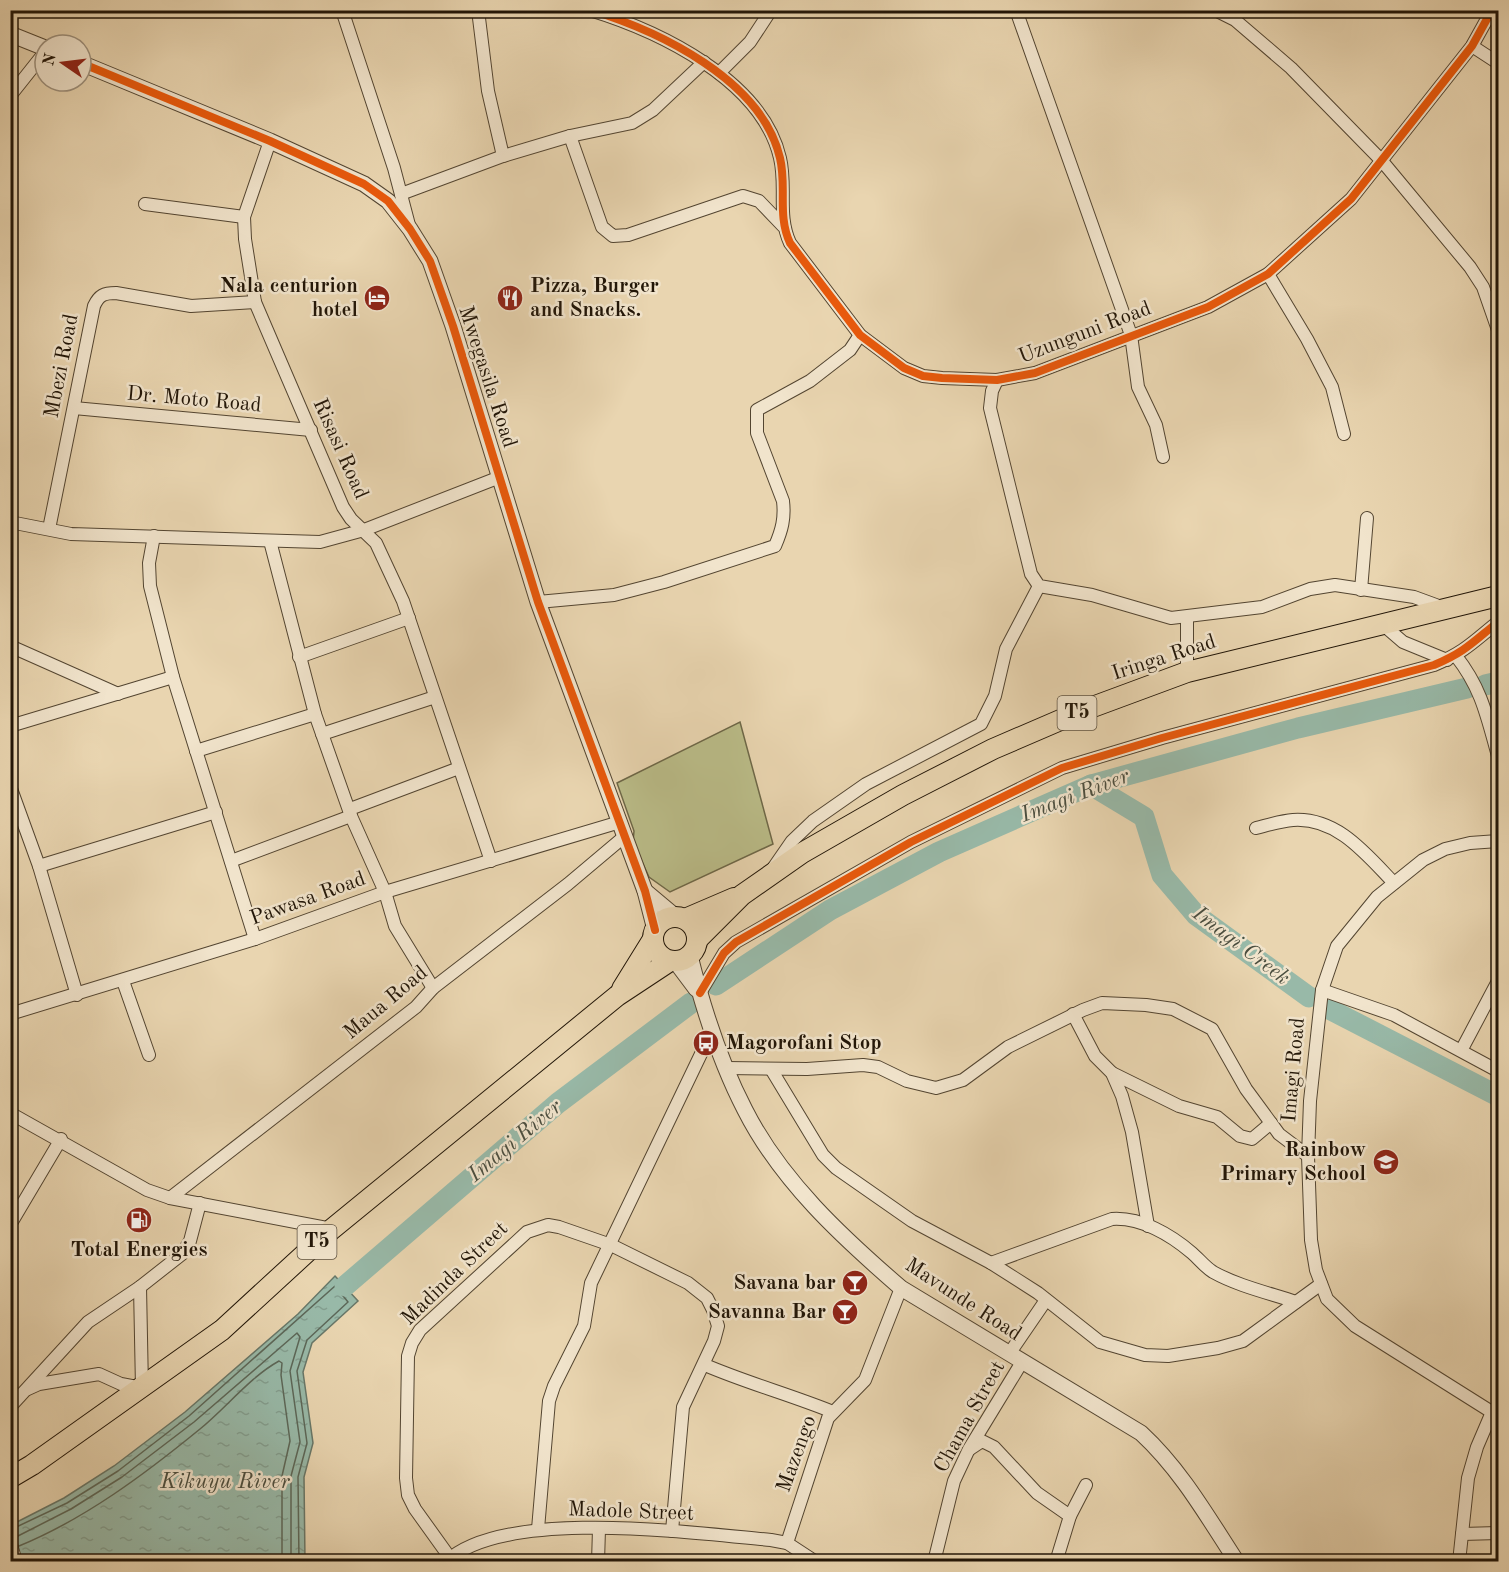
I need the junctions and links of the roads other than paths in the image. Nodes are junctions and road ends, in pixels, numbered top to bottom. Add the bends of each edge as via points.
1 (342, 10) edge
2 (478, 10) edge
3 (590, 10) edge
4 (771, 10) edge
5 (1016, 10) edge
6 (1492, 10) edge
7 (1218, 12) dead end
8 (10, 34) edge
9 (33, 45) edge
10 (1472, 46) junction
11 (704, 62) junction
12 (1498, 63) edge
13 (33, 66) edge
14 (93, 68) edge
15 (719, 73) junction
16 (10, 96) edge
17 (570, 136) junction
18 (270, 141) junction
19 (503, 156) junction
20 (1382, 161) junction
21 (401, 194) junction
22 (145, 204) dead end
23 (244, 217) junction
24 (783, 226) junction
25 (410, 229) junction
26 (1268, 274) junction
27 (255, 302) junction
28 (1498, 330) edge
29 (860, 335) junction
30 (1131, 335) junction
31 (997, 380) junction
32 (74, 408) junction
33 (311, 430) junction
34 (1344, 434) dead end
35 (1163, 457) dead end
36 (500, 477) junction
37 (1367, 518) dead end
38 (10, 522) edge
39 (49, 529) junction
40 (364, 530) junction
41 (154, 536) junction
42 (270, 541) junction
43 (1039, 586) junction
44 (1360, 590) junction
45 (1498, 596) edge
46 (538, 602) junction
47 (1444, 608) junction
48 (409, 618) junction
49 (1187, 618) junction
50 (1498, 622) edge
51 (1381, 623) junction
52 (10, 646) edge
53 (299, 657) junction
54 (1452, 658) junction
55 (1187, 672) junction
56 (173, 677) junction
57 (118, 694) junction
58 (435, 698) junction
59 (315, 714) junction
60 (10, 726) edge
61 (322, 734) junction
62 (196, 751) junction
63 (1498, 756) edge
64 (459, 768) junction
65 (10, 786) edge
66 (216, 812) junction
67 (351, 812) junction
68 (1256, 828) dead end
69 (622, 829) junction
70 (1498, 841) edge
71 (231, 861) junction
72 (491, 861) junction
73 (39, 866) junction
74 (768, 876) junction
75 (1394, 883) junction
76 (645, 891) junction
77 (385, 892) junction
78 (742, 895) junction
79 (680, 918) junction
80 (654, 934) junction
81 (255, 939) junction
82 (683, 954) junction
83 (123, 981) junction
84 (1498, 981) edge
85 (433, 988) junction
86 (1322, 990) junction
87 (700, 993) junction
88 (77, 995) junction
89 (617, 996) junction
90 (10, 1014) edge
91 (1073, 1014) junction
92 (712, 1031) junction
93 (1462, 1049) junction
94 (149, 1055) dead end
95 (727, 1068) junction
96 (771, 1069) junction
97 (1498, 1071) edge
98 (1112, 1073) junction
99 (10, 1113) edge
100 (1271, 1123) junction
101 (61, 1139) junction
102 (1308, 1156) junction
103 (170, 1198) junction
104 (200, 1203) junction
105 (10, 1225) edge
106 (1148, 1226) junction
107 (332, 1229) junction
108 (611, 1245) junction
109 (992, 1263) junction
110 (1321, 1284) junction
111 (140, 1287) junction
112 (901, 1288) junction
113 (1046, 1300) junction
114 (1296, 1302) junction
115 (1016, 1358) junction
116 (705, 1365) junction
117 (142, 1388) junction
118 (21, 1393) junction
119 (10, 1407) edge
120 (833, 1412) junction
121 (1495, 1414) edge
122 (969, 1449) junction
123 (10, 1478) edge
124 (1086, 1485) dead end
125 (1070, 1516) junction
126 (538, 1529) junction
127 (599, 1529) junction
128 (672, 1531) junction
129 (1498, 1533) edge
130 (1462, 1534) junction
131 (10, 1541) edge
132 (787, 1544) junction
133 (449, 1560) edge
134 (16, 1562) edge
135 (598, 1562) edge
136 (816, 1562) edge
137 (934, 1562) edge
138 (1056, 1562) edge
139 (1237, 1562) edge
140 (1459, 1562) edge

1 - 21 street
2 - 19 street via 488,91
3 - 11 street, Uzunguni Road via 649,30
4 - 15 street via 750,42
5 - 30 street
6 - 10 street, Uzunguni Road
7 - 20 street via 1235,20 1291,68
8 - 9 street
10 - 12 street
10 - 20 street, Uzunguni Road
11 - 15 street, Uzunguni Road
11 - 17 street via 643,118
13 - 16 street
14 - 18 street, Mwegasila Road
15 - 24 street, Uzunguni Road via 750,103 775,140 783,176
17 - 19 street
17 - 24 street via 602,227 613,236 628,235 742,196 759,201
18 - 23 street, Risasi Road
18 - 25 street, Mwegasila Road via 364,184 388,201
19 - 21 street
20 - 26 street, Uzunguni Road via 1351,199
20 - 28 street via 1470,267 1483,287
21 - 25 street
22 - 23 street
23 - 27 street, Risasi Road
24 - 29 street, Uzunguni Road via 800,258
25 - 36 street, Mwegasila Road via 434,272
26 - 30 street, Uzunguni Road via 1208,307
26 - 34 street via 1332,387
27 - 32 street, Mbezi Road via 191,306 105,293 94,306
27 - 33 street, Risasi Road
29 - 31 street, Uzunguni Road via 904,368 923,376
29 - 46 street via 850,350 810,381 757,410 757,433 783,501 784,527 775,546 614,594
30 - 31 street, Uzunguni Road via 1035,374
30 - 35 street via 1138,387 1156,425
31 - 43 street via 990,400 992,416 1031,574
32 - 33 street, Dr. Moto Road
32 - 39 street, Mbezi Road
33 - 40 street, Risasi Road via 343,507
36 - 40 street
36 - 46 street, Mwegasila Road
37 - 44 street
38 - 39 street
39 - 41 street via 71,534
40 - 42 street via 329,541
40 - 48 street, Risasi Road via 384,558
41 - 42 street
41 - 56 street via 150,586
42 - 53 street
43 - 49 street via 1092,595 1171,618
43 - 74 street via 1006,649 995,696 981,724 866,784 820,816 792,841
44 - 47 street via 1414,597
44 - 49 street via 1335,585 1310,589 1262,607
45 - 47 highway, Iringa Road / T5
46 - 69 street, Mwegasila Road
47 - 51 highway, Iringa Road / T5
48 - 53 street
48 - 58 street, Risasi Road
49 - 55 street
50 - 54 street
51 - 54 street via 1403,642
51 - 55 highway, Iringa Road / T5
52 - 57 street
53 - 59 street
54 - 63 street via 1473,677 1484,701
54 - 87 street via 1062,768 911,842 736,942 724,953
55 - 74 highway, Iringa Road / T5 via 993,748 903,795
56 - 57 street
56 - 62 street
57 - 60 street
58 - 61 street
58 - 64 street, Risasi Road
59 - 61 street
59 - 62 street
61 - 67 street
62 - 66 street
64 - 67 street
64 - 72 street, Risasi Road
65 - 73 street
66 - 71 street
66 - 73 street
67 - 71 street
67 - 77 street
68 - 75 street via 1311,820 1338,831
69 - 72 street, Pawasa Road
69 - 76 street, Mwegasila Road
69 - 85 street, Maua Road via 568,884
70 - 75 street, Imagi Road via 1445,849 1423,860
71 - 81 street
72 - 77 street, Pawasa Road
73 - 88 street
74 - 78 highway, Iringa Road / T5
75 - 86 street, Imagi Road via 1356,920 1337,946
76 - 79 street
76 - 80 street, Mwegasila Road
77 - 81 street, Pawasa Road
77 - 85 street via 396,926
78 - 79 highway, T5
78 - 82 highway, T5
79 - 80 highway, T5 via 668,918
79 - 82 highway via 696,932
80 - 82 highway via 658,952
80 - 89 highway, T5
81 - 83 street, Pawasa Road
82 - 87 street, Mavunde Road
82 - 89 highway, T5
83 - 88 street, Pawasa Road
83 - 94 street
84 - 93 street
85 - 103 street, Maua Road via 416,1007
86 - 93 street via 1394,1015
86 - 102 street, Imagi Road
87 - 92 street, Mavunde Road
88 - 90 street, Pawasa Road
89 - 107 highway, T5
91 - 96 street via 1008,1047 963,1080 936,1088 871,1066
91 - 98 street via 1095,1056
91 - 100 street via 1122,1002 1173,1009 1195,1018 1212,1029 1246,1089
92 - 95 street, Mavunde Road
92 - 108 street
93 - 97 street
95 - 96 street
95 - 112 street, Mavunde Road via 745,1110 794,1183 859,1251
96 - 109 street via 823,1155 836,1168 912,1221
98 - 100 street via 1179,1106 1216,1117 1240,1136 1252,1139
98 - 106 street via 1132,1132
99 - 101 street
100 - 102 street
101 - 103 street via 147,1190
101 - 105 street
102 - 110 street, Imagi Road via 1311,1240
103 - 104 street
104 - 107 street
104 - 111 street via 188,1248
106 - 109 street via 1122,1218 1112,1220
106 - 114 street via 1190,1251 1211,1271
107 - 117 highway, T5 via 222,1330
108 - 116 street, Madinda Street via 688,1283 707,1298 718,1326
108 - 126 street via 591,1283 584,1326 549,1401
108 - 133 street, Madinda Street via 548,1225 527,1232 420,1330 412,1343 405,1478 408,1495
109 - 113 street
110 - 114 street
110 - 121 street, Imagi Road via 1327,1299 1355,1326
111 - 117 street
111 - 118 street via 88,1322
112 - 115 street, Mavunde Road
112 - 120 street, Mazengo via 865,1380
113 - 114 street via 1100,1342 1145,1355 1168,1356 1194,1354 1243,1341
113 - 115 street, Chama Street
115 - 122 street, Chama Street
115 - 139 street, Mavunde Road via 1142,1433 1187,1485
116 - 120 street
116 - 128 street, Madinda Street via 683,1407
117 - 118 street via 99,1374 39,1384
117 - 123 highway, T5
118 - 119 street
120 - 132 street, Mazengo via 824,1428
121 - 130 street via 1477,1447 1468,1478
122 - 125 street via 982,1441 994,1447 1037,1493
122 - 137 street, Chama Street via 954,1481
124 - 125 street
125 - 138 street
126 - 127 street, Madole Street
126 - 133 street, Madole Street via 492,1538
127 - 128 street, Madole Street
127 - 135 street
128 - 132 street, Madole Street
129 - 130 street
130 - 140 street
131 - 134 street
132 - 136 street, Madole Street

